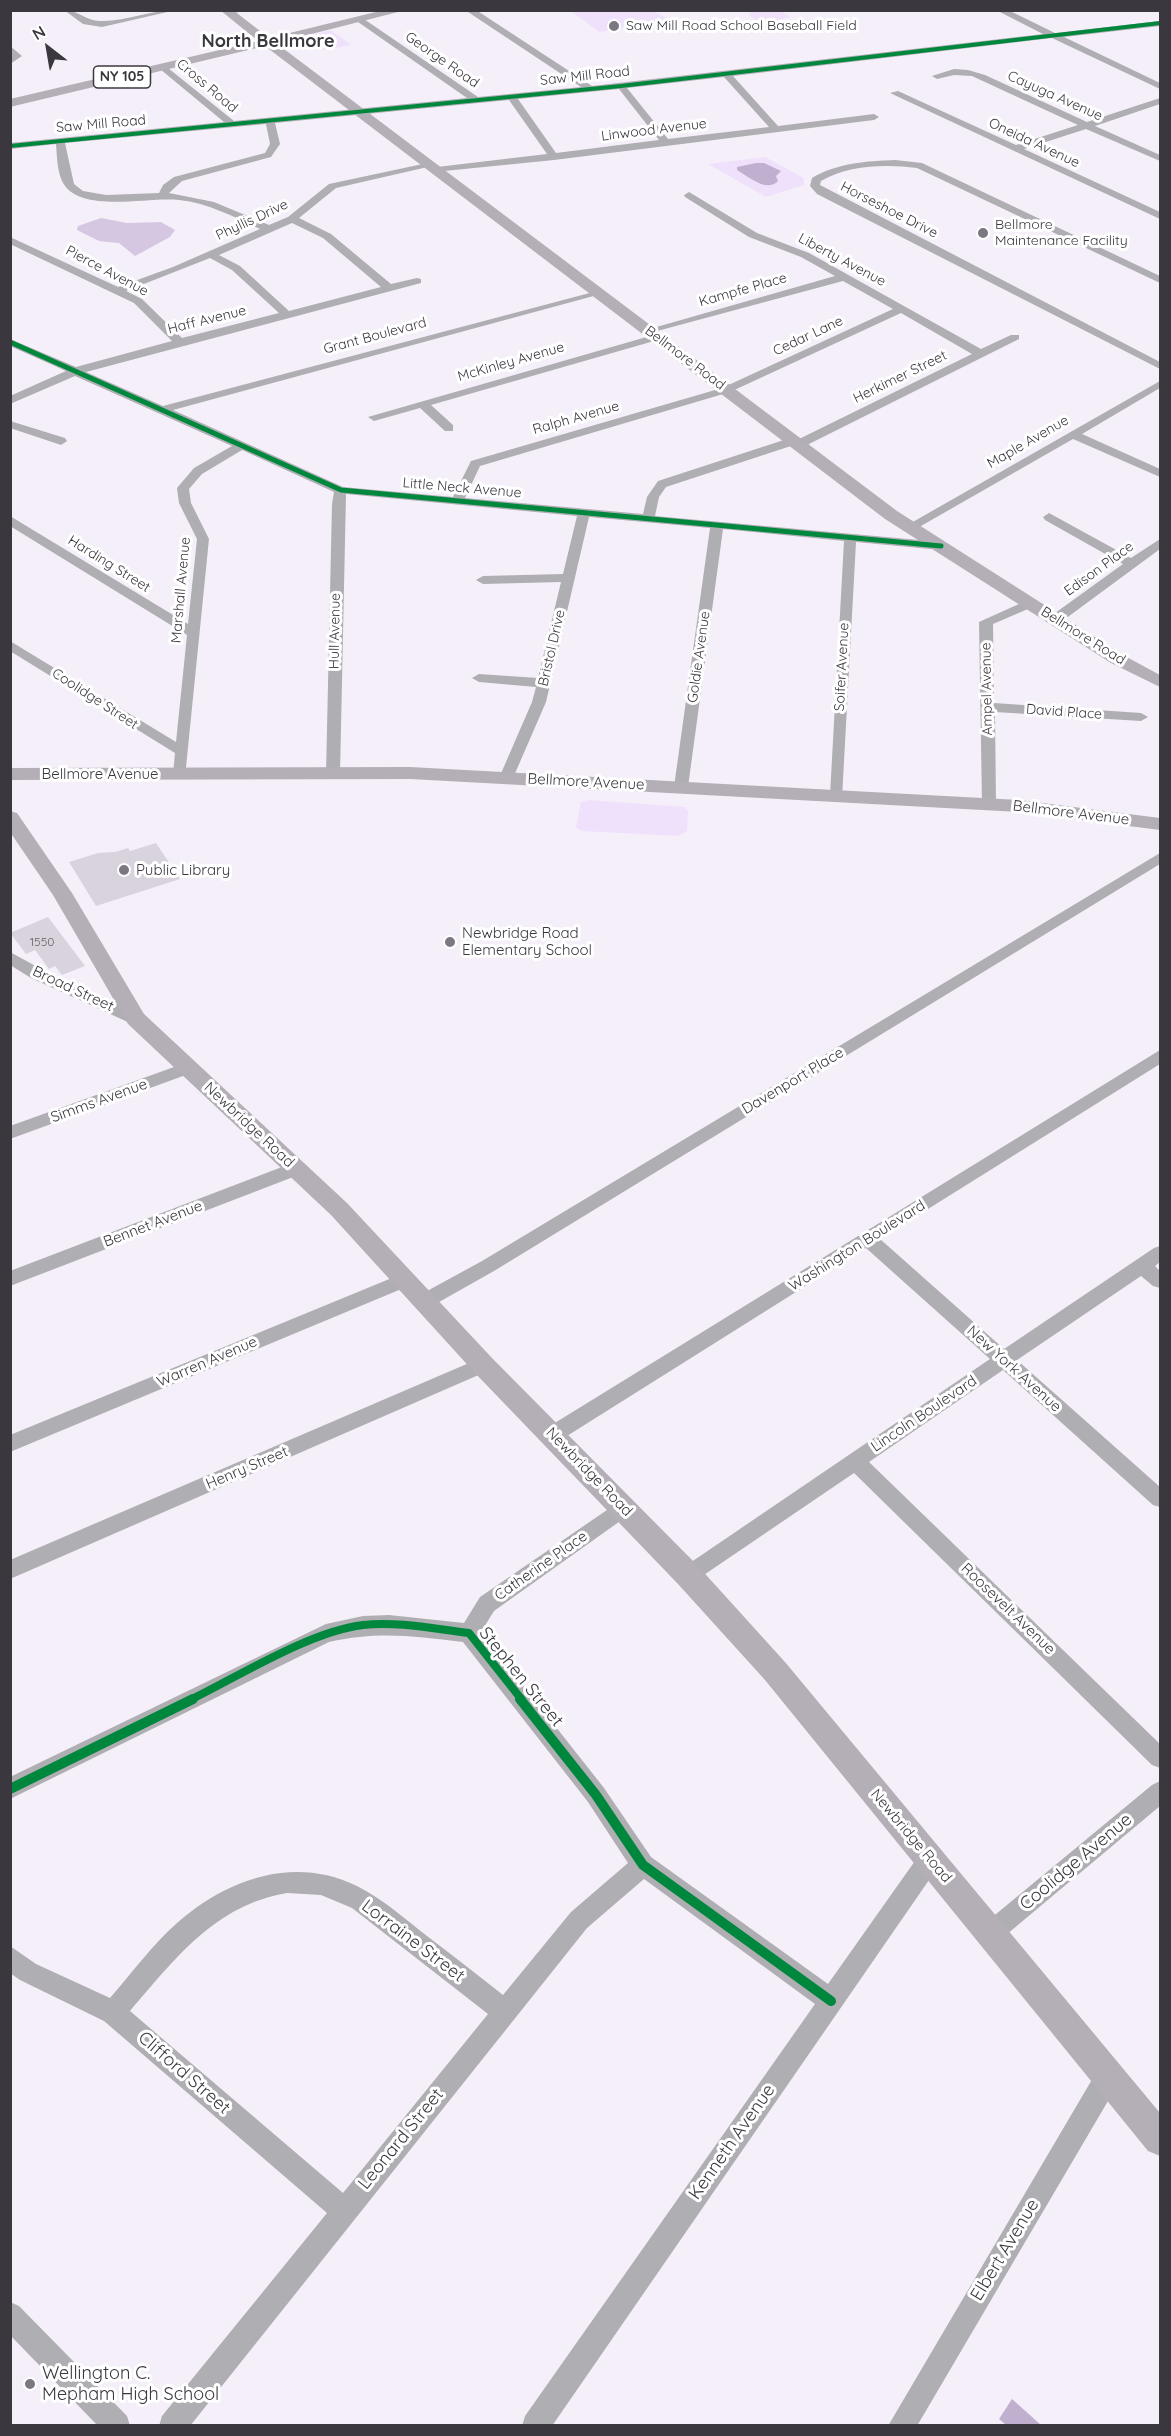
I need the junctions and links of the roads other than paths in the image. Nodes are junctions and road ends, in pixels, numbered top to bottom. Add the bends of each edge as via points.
1 (68, 10) edge
2 (172, 10) edge
3 (401, 10) edge
4 (469, 10) edge
5 (1000, 10) edge
6 (232, 12) edge
7 (361, 20) junction
8 (1160, 24) edge
9 (1053, 36) junction
10 (269, 42) junction
11 (10, 49) edge
12 (10, 61) edge
13 (163, 67) junction
14 (727, 74) junction
15 (937, 76) dead end
16 (621, 86) junction
17 (1161, 86) edge
18 (590, 89) junction
19 (895, 93) dead end
20 (512, 98) junction
21 (477, 101) junction
22 (1161, 101) edge
23 (10, 103) edge
24 (361, 113) junction
25 (874, 117) dead end
26 (270, 122) junction
27 (233, 125) junction
28 (1087, 125) junction
29 (776, 129) junction
30 (60, 141) junction
31 (666, 142) junction
32 (10, 146) edge
33 (1015, 149) junction
34 (554, 156) junction
35 (1161, 158) edge
36 (433, 167) junction
37 (689, 195) dead end
38 (163, 196) junction
39 (1161, 216) edge
40 (292, 219) junction
41 (267, 228) junction
42 (10, 240) edge
43 (210, 254) junction
44 (845, 277) junction
45 (1161, 280) edge
46 (417, 281) dead end
47 (389, 288) junction
48 (117, 291) junction
49 (597, 292) junction
50 (902, 309) junction
51 (286, 315) junction
52 (653, 334) junction
53 (1015, 338) dead end
54 (10, 342) edge
55 (179, 342) junction
56 (981, 354) junction
57 (1161, 366) edge
58 (76, 371) junction
59 (1160, 385) edge
60 (726, 390) junction
61 (10, 401) edge
62 (422, 403) junction
63 (161, 410) junction
64 (374, 417) dead end
65 (10, 424) edge
66 (449, 428) dead end
67 (1073, 434) junction
68 (61, 441) dead end
69 (797, 443) junction
70 (241, 446) junction
71 (1161, 473) edge
72 (341, 490) junction
73 (457, 502) junction
74 (584, 513) junction
75 (1049, 517) dead end
76 (10, 520) edge
77 (648, 520) junction
78 (717, 526) junction
79 (910, 527) junction
80 (850, 539) junction
81 (1161, 543) edge
82 (941, 546) junction
83 (1131, 563) junction
84 (567, 578) junction
85 (483, 580) dead end
86 (1030, 603) junction
87 (1056, 619) junction
88 (193, 633) junction
89 (10, 645) edge
90 (479, 678) dead end
91 (1161, 682) edge
92 (544, 683) junction
93 (988, 707) junction
94 (1141, 717) dead end
95 (181, 751) junction
96 (10, 774) edge
97 (180, 774) junction
98 (333, 774) junction
99 (506, 778) junction
100 (681, 788) junction
101 (837, 795) junction
102 (989, 804) junction
103 (10, 818) edge
104 (1161, 824) edge
105 (1161, 858) edge
106 (10, 957) edge
107 (136, 1019) junction
108 (1161, 1056) edge
109 (188, 1068) junction
110 (10, 1133) edge
111 (295, 1168) junction
112 (868, 1239) junction
113 (1161, 1253) edge
114 (1142, 1266) junction
115 (10, 1279) edge
116 (405, 1280) junction
117 (1161, 1281) edge
118 (425, 1301) junction
119 (1004, 1360) junction
120 (483, 1365) junction
121 (552, 1435) junction
122 (10, 1444) edge
123 (855, 1461) junction
124 (1161, 1499) edge
125 (623, 1509) junction
126 (10, 1570) edge
127 (688, 1575) junction
128 (469, 1633) junction
129 (1161, 1758) edge
130 (10, 1790) edge
131 (1161, 1792) edge
132 (930, 1859) junction
133 (643, 1865) junction
134 (992, 1932) junction
135 (10, 1958) edge
136 (831, 2001) junction
137 (504, 2011) junction
138 (114, 2012) junction
139 (1109, 2075) junction
140 (1161, 2139) edge
141 (344, 2211) junction
142 (10, 2314) edge
143 (117, 2426) edge
144 (172, 2426) edge
145 (535, 2426) edge
146 (901, 2426) edge

1 - 2 street via 86,22 102,24
3 - 7 main road, NY 105
4 - 18 street
5 - 9 street
6 - 10 main road, Bellmore Road
7 - 10 main road, NY 105
7 - 21 street, George Road
8 - 9 street, Saw Mill Road
9 - 14 street, Saw Mill Road
9 - 17 street
10 - 13 main road, NY 105
10 - 24 main road, Bellmore Road
11 - 12 street via 18,56
13 - 23 main road, NY 105
13 - 27 street, Cross Road
14 - 16 street, Saw Mill Road
14 - 29 street
15 - 28 street, Cayuga Avenue via 960,70 978,73
16 - 18 street, Saw Mill Road
16 - 31 street
18 - 20 street, Saw Mill Road
19 - 33 street, Oneida Avenue
20 - 21 street, Saw Mill Road
20 - 34 street
21 - 24 street, Saw Mill Road
22 - 28 street
24 - 26 street, Saw Mill Road
24 - 36 main road, Bellmore Road
25 - 29 street, Linwood Avenue
26 - 27 street, Saw Mill Road
26 - 38 street via 276,144 268,155 178,178
27 - 30 street, Saw Mill Road
28 - 33 street
28 - 35 street, Cayuga Avenue
29 - 31 street, Linwood Avenue
30 - 32 street, Saw Mill Road
30 - 38 street via 67,182 79,192 114,198
31 - 34 street, Linwood Avenue
33 - 39 street, Oneida Avenue
34 - 36 street, Linwood Avenue
36 - 40 street, Phyllis Drive via 333,186
36 - 49 main road, Bellmore Road
37 - 44 street, Liberty Avenue via 753,235 805,255
38 - 41 street via 197,200
40 - 41 street, Phyllis Drive
40 - 47 street via 327,236
41 - 43 street, Phyllis Drive
42 - 48 street, Pierce Avenue
43 - 48 street, Phyllis Drive
43 - 51 street via 236,268
44 - 50 street, Liberty Avenue
44 - 52 street, Kampfe Place
45 - 57 street, Horseshoe Drive via 919,165 893,163 837,170 816,180 815,186 822,192
46 - 47 street, Haff Avenue
47 - 51 street, Haff Avenue
48 - 55 street, Pierce Avenue via 138,301
49 - 52 main road, Bellmore Road
49 - 63 street, Grant Boulevard
50 - 56 street, Liberty Avenue
50 - 60 street, Cedar Lane
51 - 55 street, Haff Avenue
52 - 60 main road, Bellmore Road
52 - 62 street, McKinley Avenue
53 - 56 street, Herkimer Street
54 - 58 street, Little Neck Avenue
55 - 58 street, Haff Avenue
56 - 69 street, Herkimer Street
58 - 61 street, Haff Avenue
58 - 63 street, Little Neck Avenue
59 - 67 street, Maple Avenue
60 - 69 main road, Bellmore Road
60 - 73 street, Ralph Avenue via 475,464
62 - 64 street, McKinley Avenue
62 - 66 street
63 - 70 street, Little Neck Avenue
65 - 68 street
67 - 71 street
67 - 79 street, Maple Avenue
69 - 77 street, Herkimer Street via 662,484
69 - 79 main road, Bellmore Road
70 - 72 street, Little Neck Avenue
70 - 88 street, Marshall Avenue via 198,471 183,488 183,504 199,523 203,539
72 - 73 street, Little Neck Avenue
72 - 98 street, Hull Avenue
73 - 74 street, Little Neck Avenue
74 - 77 street, Little Neck Avenue
74 - 84 street, Bristol Drive
75 - 83 street
76 - 88 street, Harding Street
77 - 78 street, Little Neck Avenue
78 - 80 street, Little Neck Avenue
78 - 100 street, Goldie Avenue
79 - 82 main road, Bellmore Road
80 - 82 street, Little Neck Avenue
80 - 101 street, Soifer Avenue
81 - 83 street, Edison Place
82 - 86 main road, Bellmore Road
83 - 87 street, Edison Place
84 - 85 street
84 - 92 street, Bristol Drive
86 - 87 main road, Bellmore Road
86 - 93 street, Ampel Avenue via 986,622
87 - 91 main road, Bellmore Road
88 - 95 street, Marshall Avenue
89 - 95 street, Coolidge Street
90 - 92 street
92 - 99 street, Bristol Drive
93 - 94 street, David Place
93 - 102 street, Ampel Avenue
95 - 97 street, Marshall Avenue
96 - 97 main road, Bellmore Avenue
97 - 98 main road, Bellmore Avenue
98 - 99 main road, Bellmore Avenue
99 - 100 main road, Bellmore Avenue
100 - 101 main road, Bellmore Avenue
101 - 102 main road, Bellmore Avenue
102 - 104 main road, Bellmore Avenue
103 - 107 main road, Newbridge Road via 62,893
105 - 118 street, Davenport Place
106 - 107 street, Broad Street via 37,974
107 - 109 main road, Newbridge Road
108 - 112 street, Washington Boulevard
109 - 110 street, Simms Avenue
109 - 111 main road, Newbridge Road
111 - 115 street, Bennet Avenue
111 - 116 main road, Newbridge Road
112 - 119 street, New York Avenue
112 - 121 street, Washington Boulevard
113 - 114 street, Lincoln Boulevard
114 - 117 street
114 - 119 street, Lincoln Boulevard
116 - 118 main road, Newbridge Road
116 - 122 street, Warren Avenue
118 - 120 main road, Newbridge Road
119 - 123 street, Lincoln Boulevard
119 - 124 street, New York Avenue
120 - 121 main road, Newbridge Road
120 - 126 street, Henry Street
121 - 125 main road, Newbridge Road
123 - 127 street, Lincoln Boulevard
123 - 129 street, Roosevelt Avenue
125 - 127 main road, Newbridge Road
125 - 128 street, Catherine Place via 487,1604
127 - 132 main road, Newbridge Road via 775,1671
128 - 130 street, Stephen Street via 389,1624 326,1633
128 - 133 street, Stephen Street via 596,1795
131 - 134 street, Coolidge Avenue
132 - 134 main road, Newbridge Road
132 - 136 street, Kenneth Avenue
133 - 136 street, Stephen Street
133 - 137 street, Leonard Street via 579,1920
134 - 139 main road, Newbridge Road
135 - 138 street, Clifford Street via 28,1972
136 - 145 street, Kenneth Avenue
137 - 138 street, Lorraine Street via 368,1904 320,1884 302,1882 263,1887 214,1908 191,1926
137 - 141 street, Leonard Street
138 - 141 street, Clifford Street
139 - 140 main road, Newbridge Road
139 - 146 street, Elbert Avenue
141 - 144 street, Leonard Street
142 - 143 street

